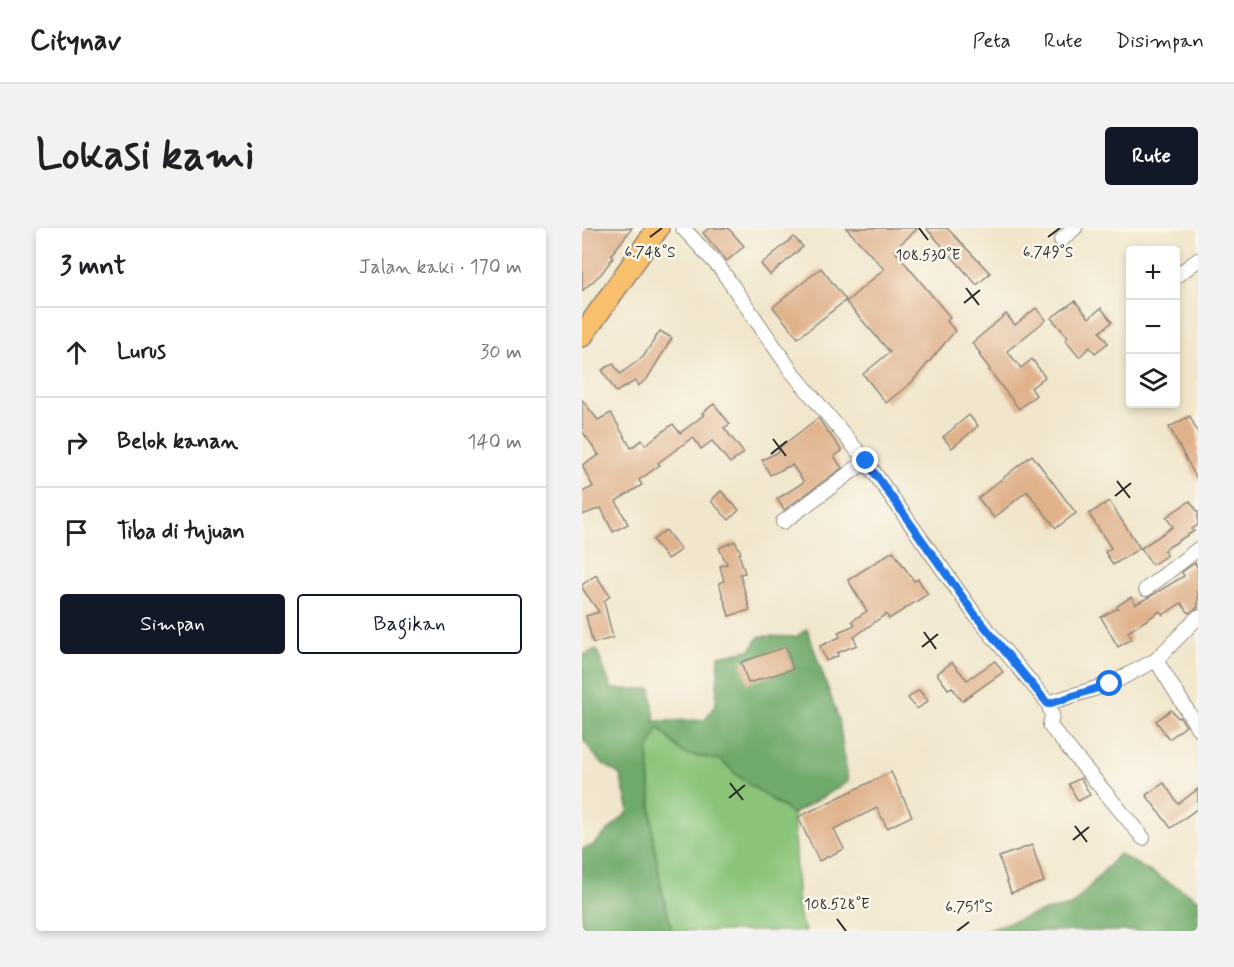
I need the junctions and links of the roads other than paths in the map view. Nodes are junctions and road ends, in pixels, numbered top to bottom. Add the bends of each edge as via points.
1 (658, 228) edge
2 (683, 228) edge
3 (1075, 228) edge
4 (1061, 240) dead end
5 (1198, 260) edge
6 (1180, 273) edge
7 (582, 336) edge
8 (866, 461) junction
9 (783, 522) dead end
10 (1198, 549) edge
11 (1146, 589) dead end
12 (1198, 617) edge
13 (1156, 660) junction
14 (1048, 704) junction
15 (1198, 728) edge
16 (1143, 838) dead end

1 - 7 main road
2 - 8 street via 720,268 792,372
3 - 4 street
5 - 6 street
8 - 9 street
8 - 14 street via 976,616
10 - 11 street
12 - 13 street
13 - 14 street via 1110,684
13 - 15 street
14 - 16 street via 1050,726

